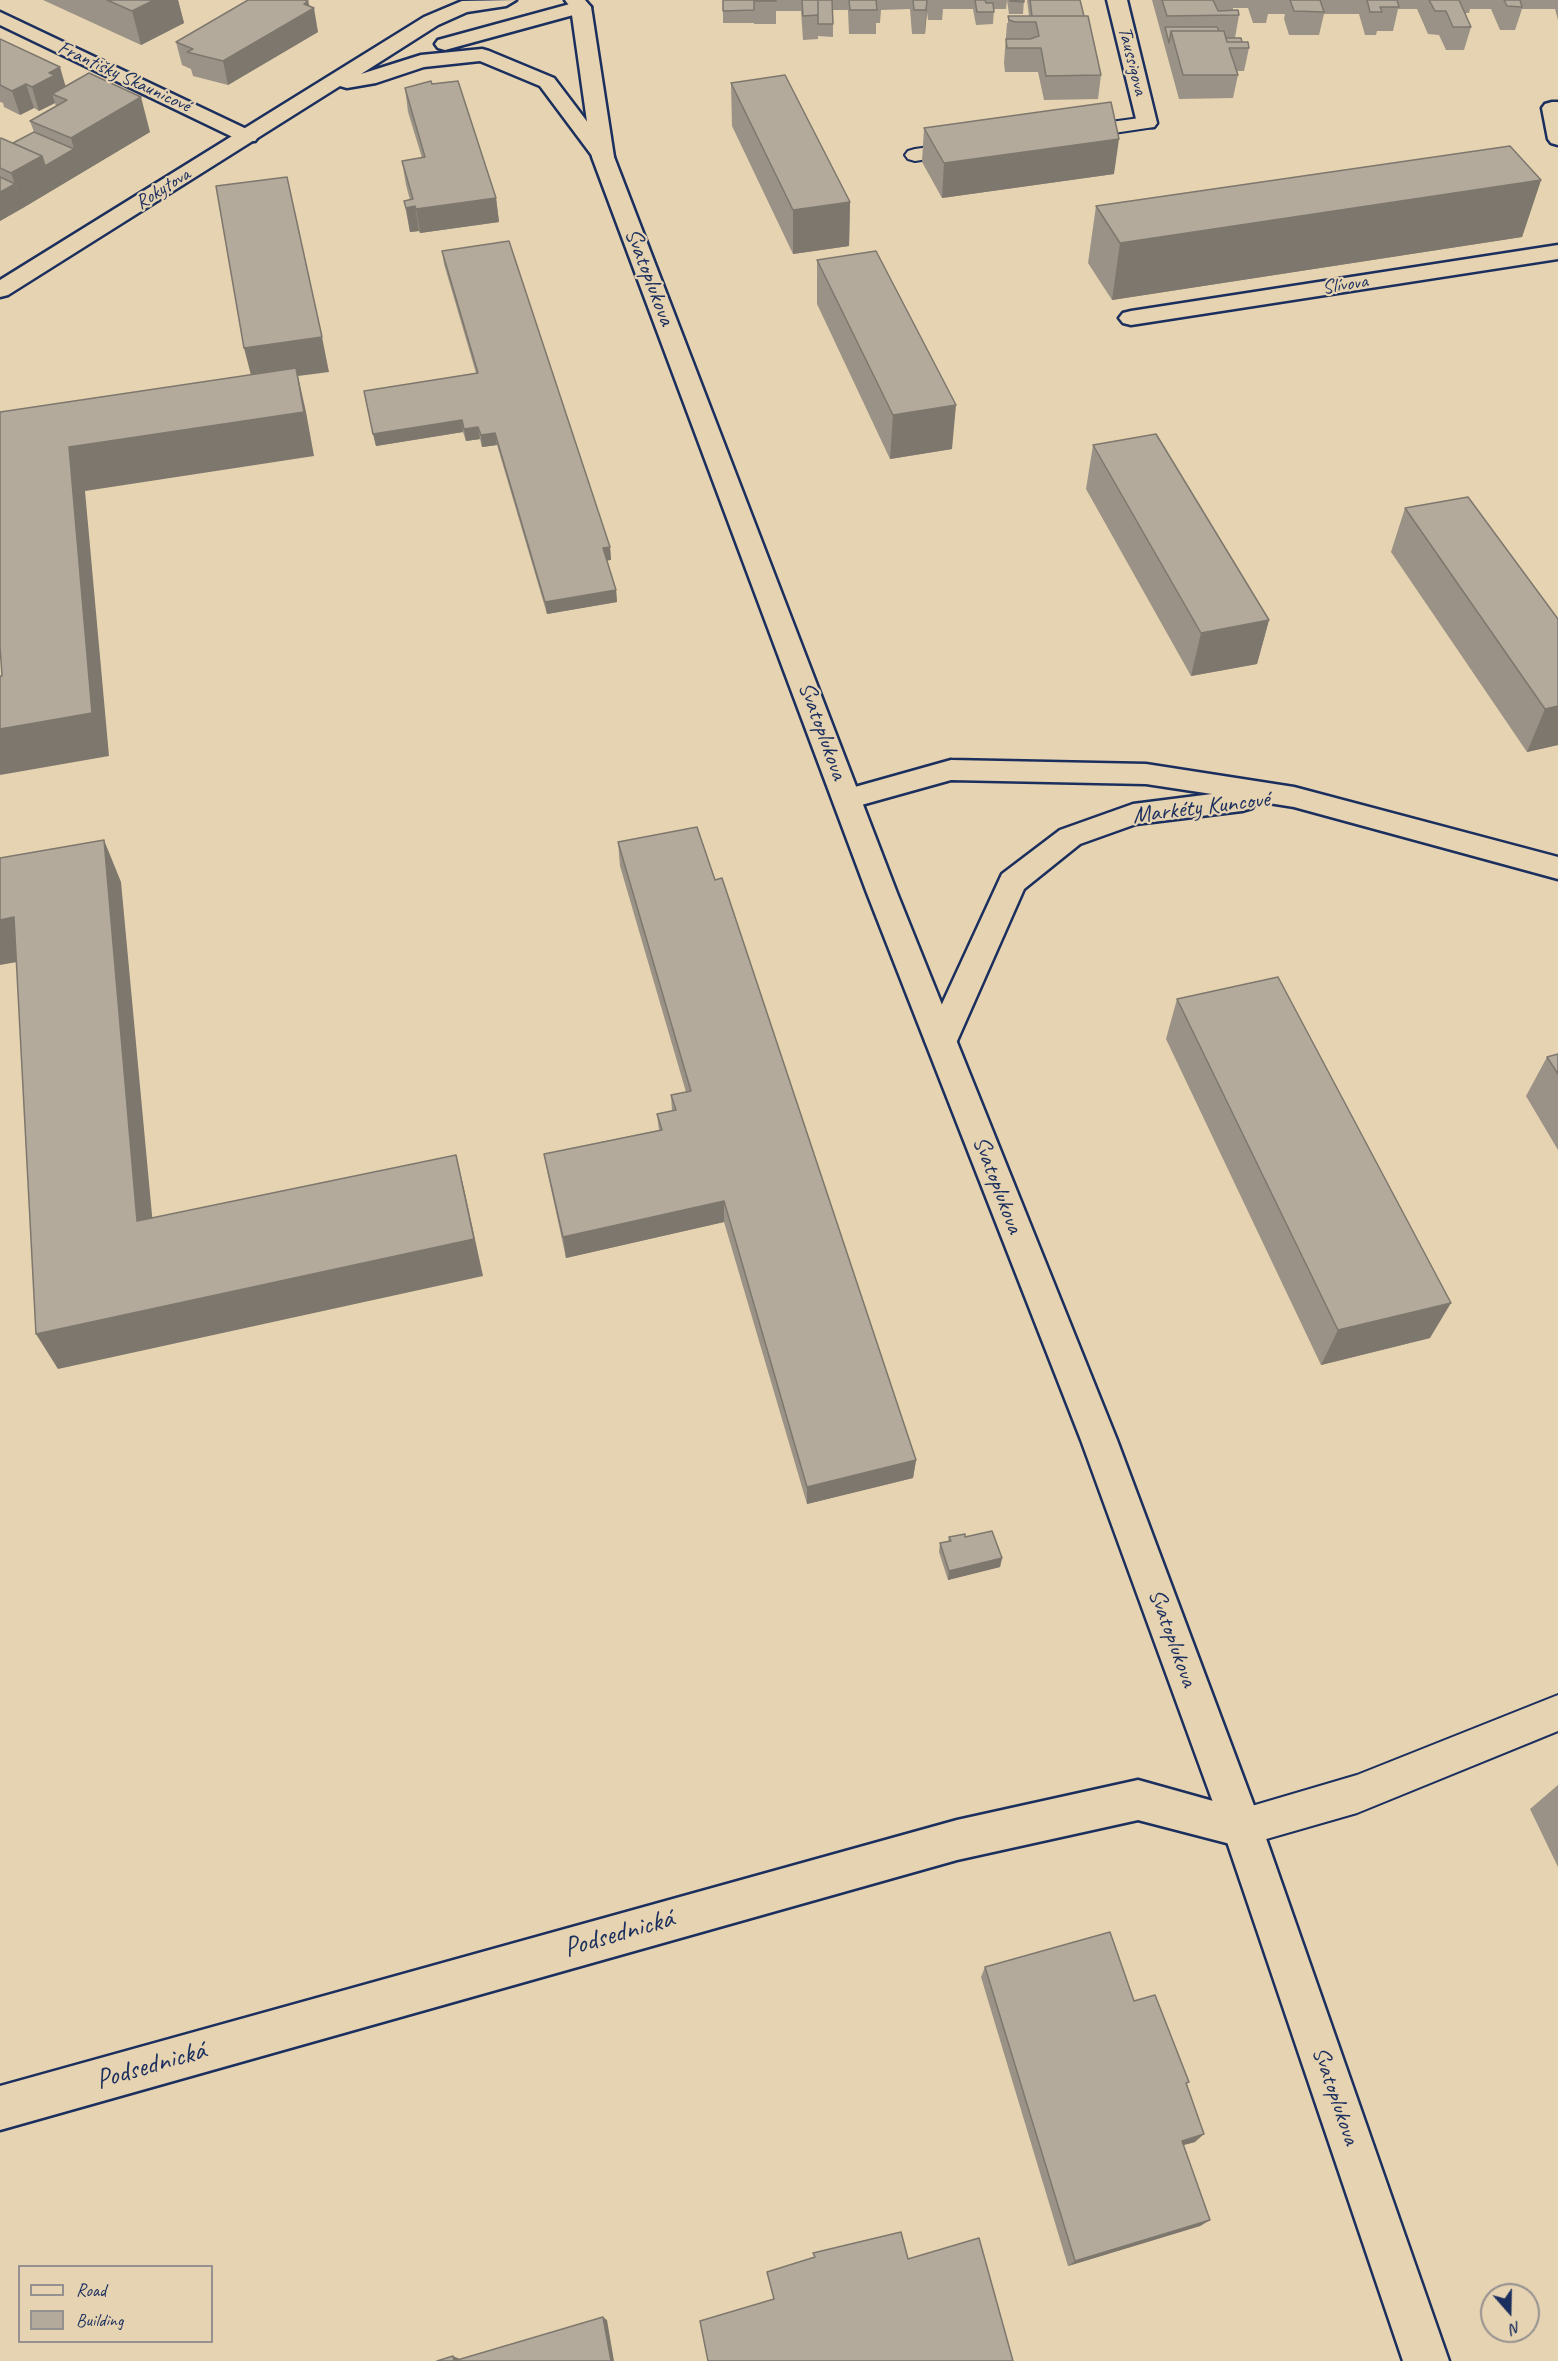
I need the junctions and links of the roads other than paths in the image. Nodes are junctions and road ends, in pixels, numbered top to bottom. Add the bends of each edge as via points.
1 (440, 0) edge
2 (506, 0) edge
3 (532, 0) edge
4 (1117, 0) edge
5 (581, 2) edge
6 (0, 18) edge
7 (325, 87) junction
8 (1558, 108) edge
9 (1147, 123) joint
10 (248, 136) junction
11 (1051, 136) edge
12 (1558, 138) edge
13 (983, 146) edge
14 (915, 155) dead end
15 (603, 157) junction
16 (1558, 252) edge
17 (0, 290) edge
18 (1131, 318) dead end
19 (1294, 797) junction
20 (846, 799) junction
21 (1558, 868) edge
22 (941, 1041) junction
23 (1558, 1713) edge
24 (1242, 1827) junction
25 (0, 2108) edge
26 (1426, 2361) edge

1 - 7 main road via 335,65
2 - 7 main road via 462,7 431,21
3 - 5 main road
4 - 9 main road, Taussigova
5 - 7 main road via 400,56
5 - 15 main road, Svatoplukova
6 - 10 main road, Františky Skaunicové
7 - 10 main road, Rokytova
7 - 15 main road via 376,77 421,62 482,55 547,82
8 - 12 main road via 1552,108
9 - 11 lane
10 - 17 main road, Rokytova
13 - 14 lane
15 - 20 main road, Svatoplukova
16 - 18 main road, Slívova
19 - 20 main road, Markéty Kuncové via 1146,774 951,770
19 - 21 main road, Markéty Kuncové
19 - 22 main road, Markéty Kuncové via 1205,803 1133,814 1071,837 1012,882
20 - 22 main road, Svatoplukova
22 - 24 main road, Svatoplukova via 1099,1440
23 - 24 lane via 1357,1794
24 - 25 main road, Podsednická via 1138,1800 968,1837
24 - 26 main road, Svatoplukova

